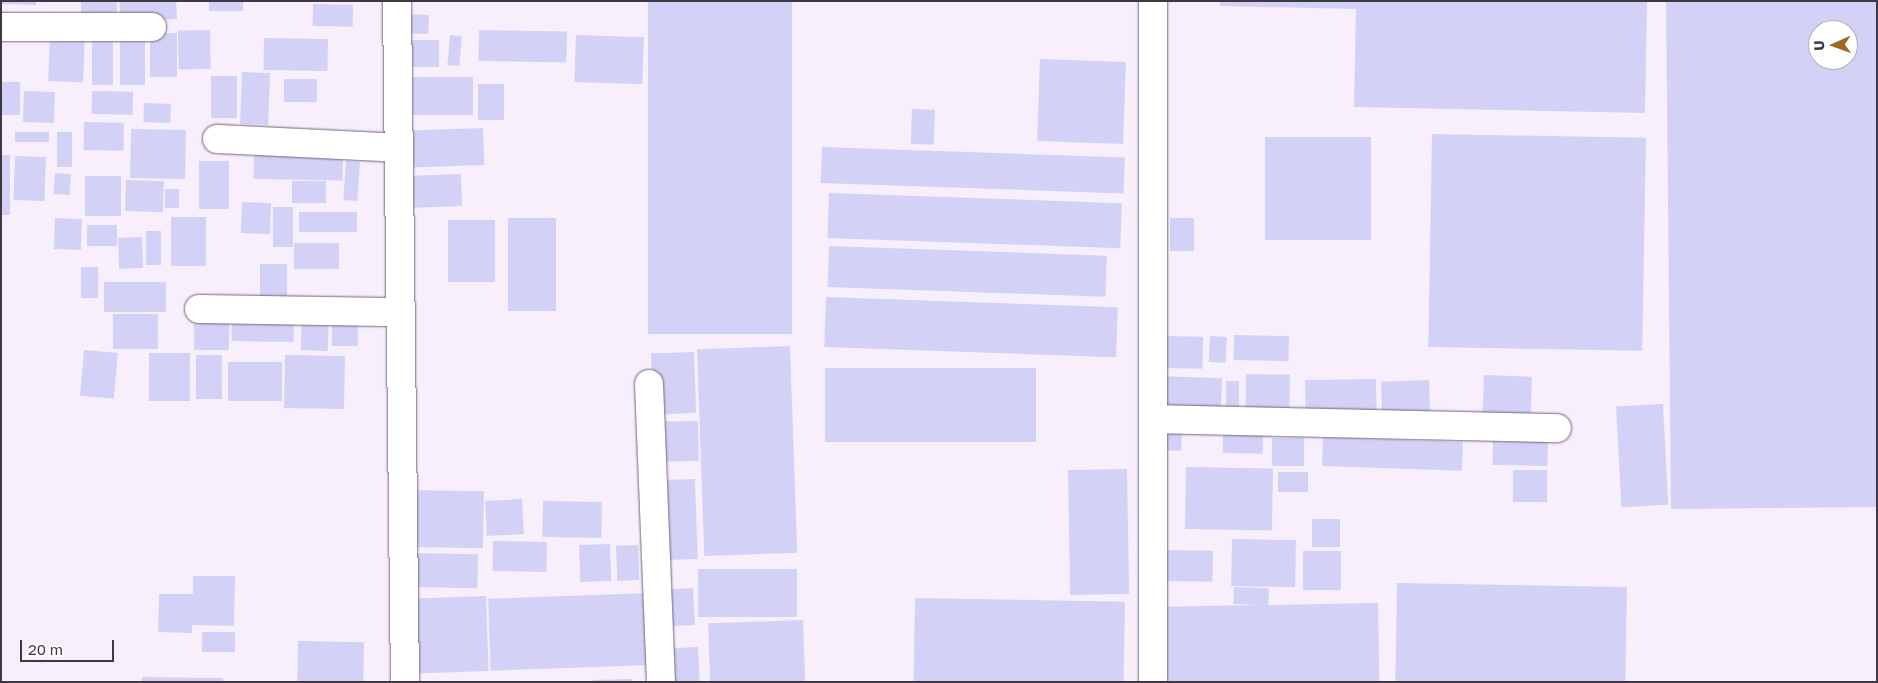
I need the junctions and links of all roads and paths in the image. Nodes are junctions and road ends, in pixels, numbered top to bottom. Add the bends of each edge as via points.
1 (397, 1) edge
2 (1154, 1) edge
3 (1, 27) edge
4 (152, 27) dead end
5 (217, 139) dead end
6 (399, 148) junction
7 (199, 309) dead end
8 (401, 312) junction
9 (649, 384) dead end
10 (1153, 419) junction
11 (1557, 428) dead end
12 (405, 682) edge
13 (661, 682) edge
14 (1152, 682) edge

1 - 6 street
2 - 10 street
3 - 4 street
5 - 6 street
6 - 8 street
7 - 8 street
8 - 12 street
9 - 13 street
10 - 11 street
10 - 14 street

